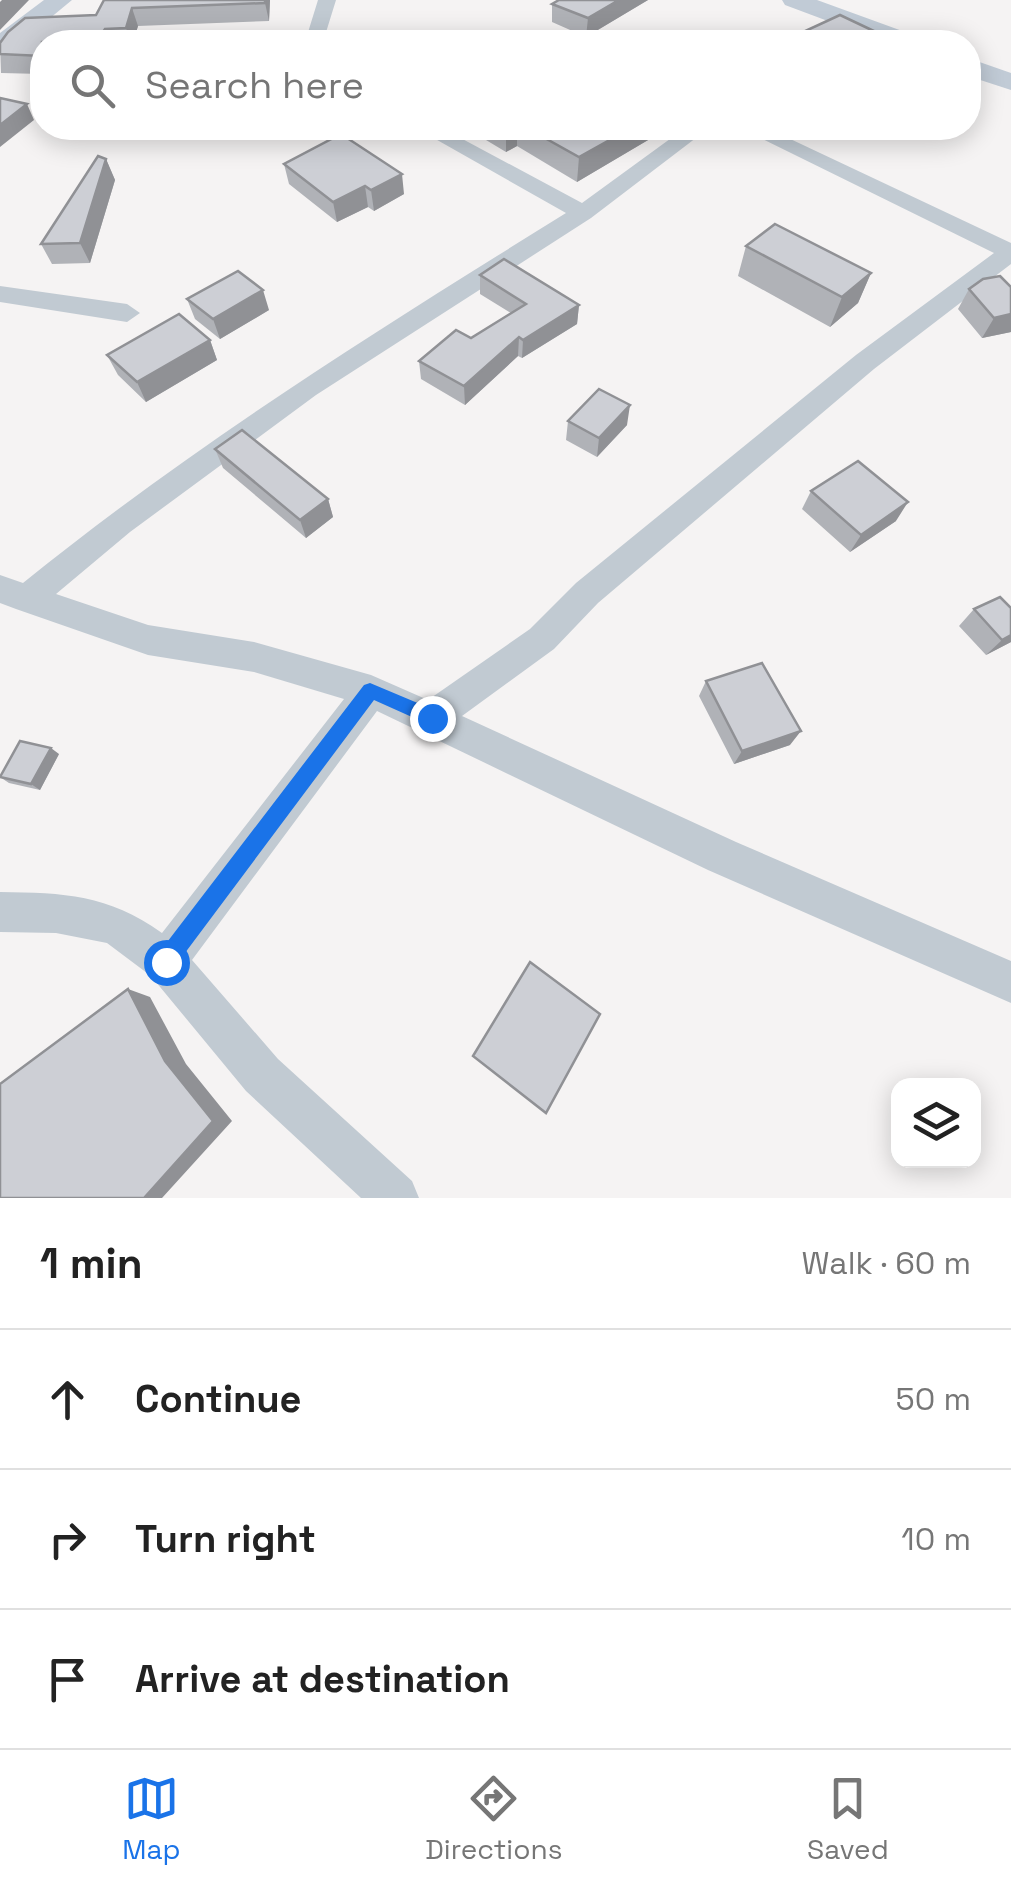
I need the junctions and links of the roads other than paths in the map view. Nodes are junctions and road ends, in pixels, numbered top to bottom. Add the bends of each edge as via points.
1 (60, 0) edge
2 (327, 0) edge
3 (794, 0) edge
4 (318, 30) edge
5 (875, 30) edge
6 (0, 46) edge
7 (981, 71) edge
8 (1011, 82) edge
9 (450, 140) edge
10 (682, 140) edge
11 (776, 140) edge
12 (583, 213) junction
13 (1010, 253) edge
14 (0, 294) edge
15 (127, 313) dead end
16 (14, 594) edge
17 (370, 691) junction
18 (432, 718) junction
19 (0, 912) edge
20 (166, 962) junction
21 (1011, 982) edge
22 (395, 1198) edge

1 - 6 main road
2 - 4 street
3 - 5 main road
7 - 8 main road
9 - 12 street
10 - 12 street
11 - 13 street
12 - 16 street via 306,388
13 - 18 street via 865,362 542,639
14 - 15 street
16 - 17 street via 148,640 254,657
17 - 18 street
17 - 20 street
18 - 21 street via 722,856
19 - 20 street via 56,913 116,925
20 - 22 street via 262,1075

